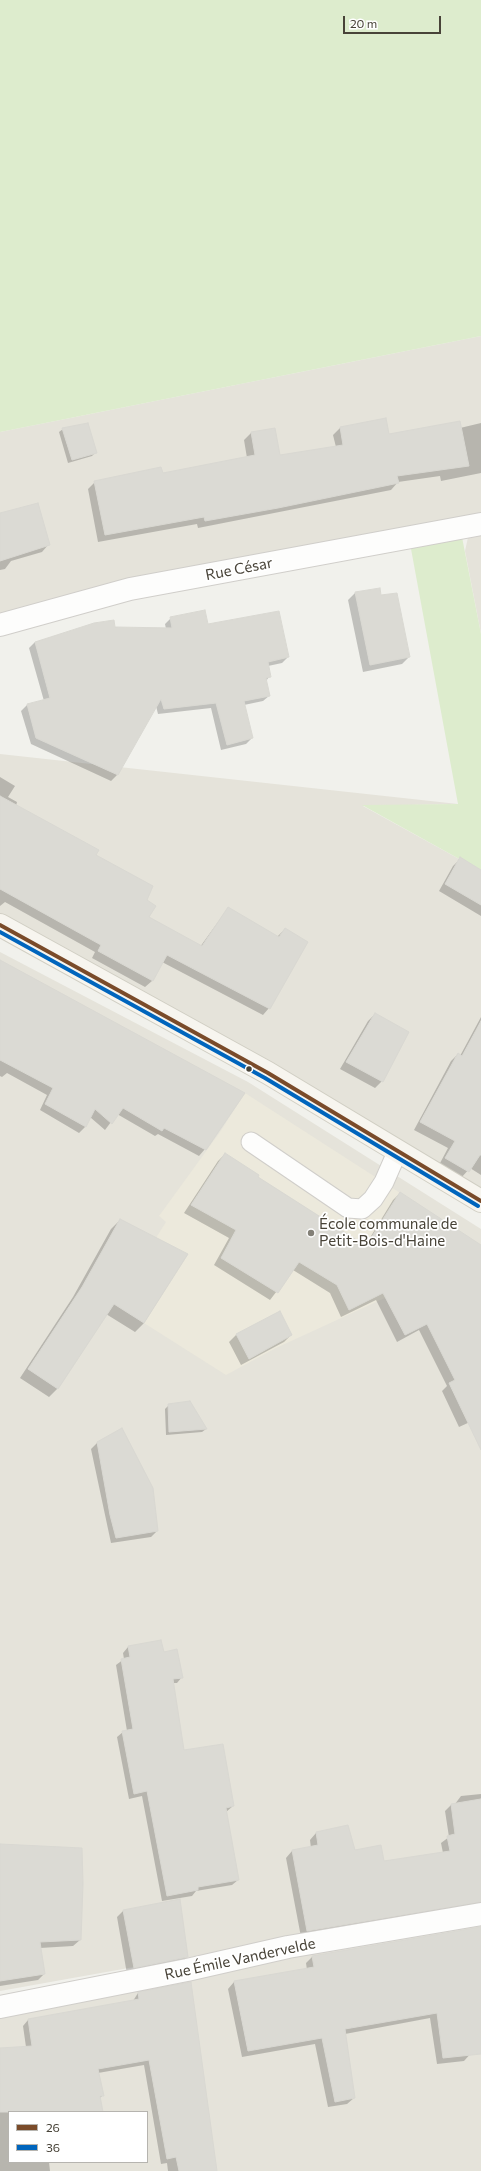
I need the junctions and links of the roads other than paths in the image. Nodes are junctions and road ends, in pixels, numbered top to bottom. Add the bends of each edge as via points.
1 (481, 524) edge
2 (0, 625) edge
3 (0, 925) edge
4 (251, 1142) dead end
5 (398, 1150) junction
6 (481, 1201) edge
7 (481, 1914) edge
8 (0, 2007) edge

1 - 2 street, Rue César via 130,589
3 - 5 street via 268,1073
4 - 5 lane via 348,1208 362,1209 373,1199 384,1182
5 - 6 street
7 - 8 street, Rue Émile Vandervelde via 288,1947

